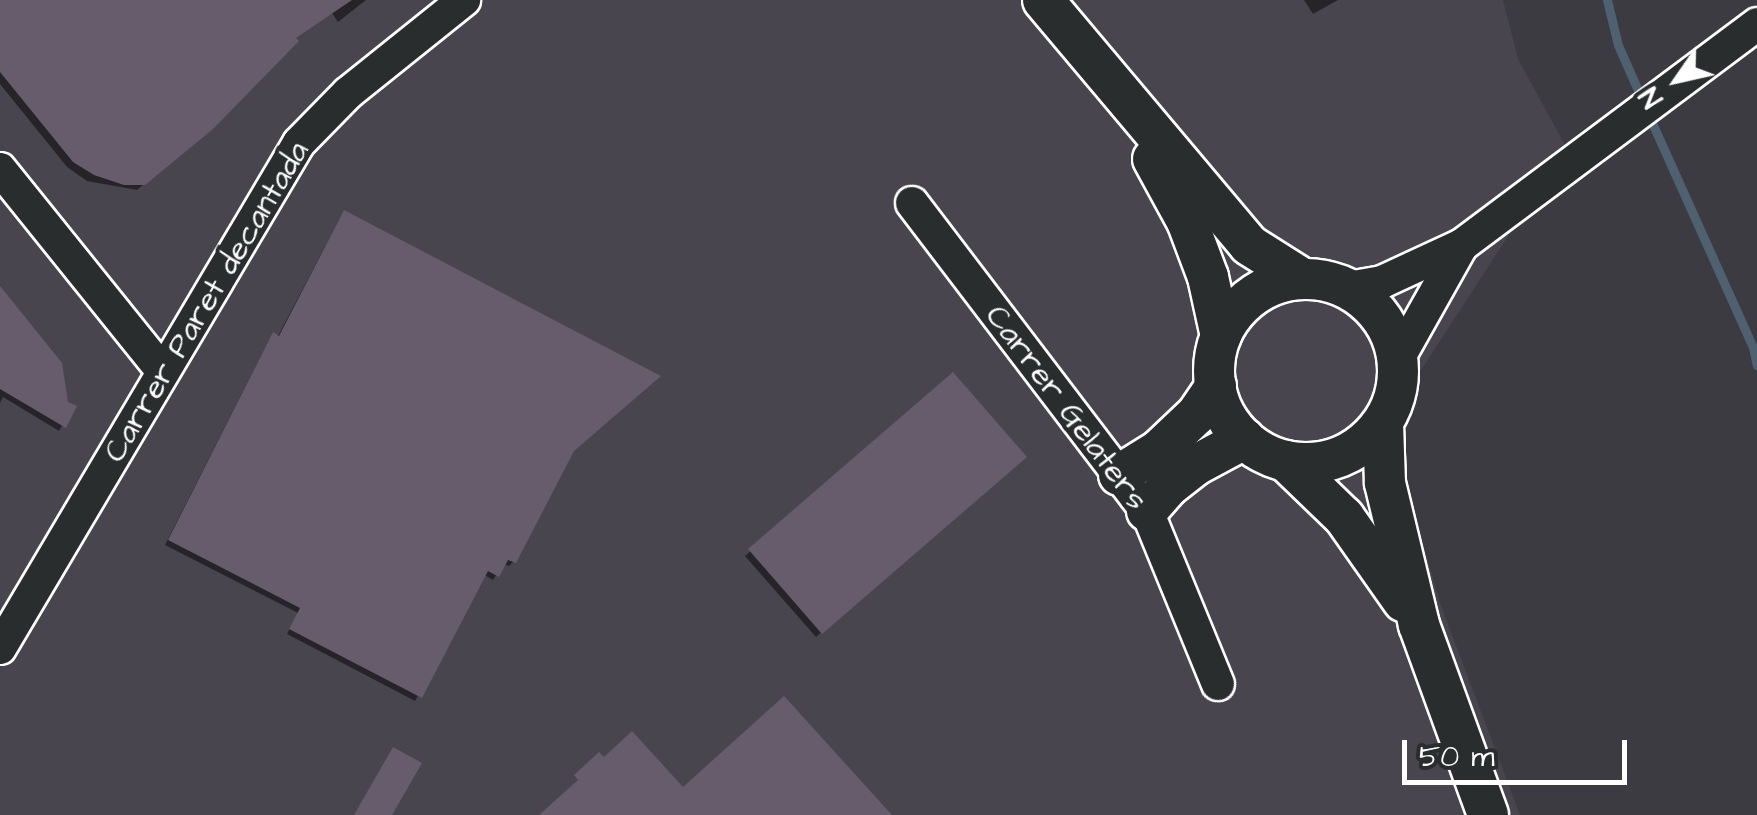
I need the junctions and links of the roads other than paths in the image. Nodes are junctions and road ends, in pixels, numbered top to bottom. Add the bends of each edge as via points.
1 (464, 0) edge
2 (1043, 0) edge
3 (1757, 24) edge
4 (1092, 62) junction
5 (0, 169) edge
6 (912, 202) dead end
7 (1462, 246) junction
8 (1303, 278) junction
9 (1348, 288) junction
10 (1221, 336) junction
11 (1398, 359) junction
12 (163, 372) junction
13 (1216, 386) junction
14 (1383, 422) junction
15 (1244, 438) junction
16 (1286, 461) junction
17 (1118, 476) junction
18 (1147, 512) junction
19 (1419, 625) junction
20 (0, 648) edge
21 (1218, 684) dead end
22 (1488, 815) edge

1 - 12 street, Carrer Paret decantada via 348,93 299,142
2 - 4 street
3 - 7 street
4 - 8 street via 1249,244
4 - 10 street via 1187,221
5 - 12 street
6 - 17 street, Carrer Gelaters
7 - 9 street via 1382,282
7 - 11 street
8 - 9 street
8 - 10 street via 1254,295
9 - 11 street via 1376,310
10 - 13 street
11 - 14 street via 1396,392
12 - 20 street, Carrer Paret decantada
13 - 15 street
13 - 17 street via 1159,450
14 - 16 street via 1359,446 1330,460
14 - 19 street via 1388,498
15 - 16 street
15 - 18 street via 1168,486
16 - 19 street via 1344,517
17 - 18 street, Carrer Gelaters
18 - 21 street, Carrer Gelaters
19 - 22 street

